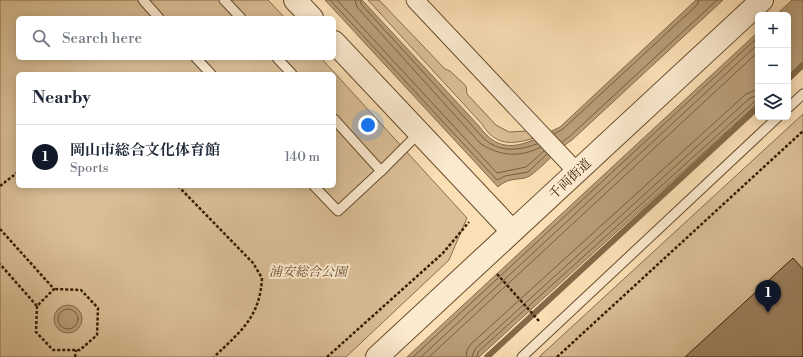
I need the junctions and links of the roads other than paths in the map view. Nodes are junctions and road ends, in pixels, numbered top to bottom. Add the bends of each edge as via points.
1 (143, 0) edge
2 (224, 0) edge
3 (295, 0) edge
4 (415, 0) edge
5 (762, 0) edge
6 (158, 16) edge
7 (239, 16) edge
8 (310, 16) edge
9 (336, 44) edge
10 (198, 60) edge
11 (280, 60) edge
12 (209, 72) edge
13 (290, 72) edge
14 (803, 94) edge
15 (791, 105) edge
16 (775, 120) edge
17 (336, 121) edge
18 (420, 133) junction
19 (381, 171) junction
20 (577, 172) junction
21 (316, 188) edge
22 (512, 231) junction
23 (377, 357) edge
24 (522, 357) edge

1 - 6 lane
2 - 7 lane
3 - 8 street
4 - 20 street
5 - 20 street, 千両街道
9 - 18 street
10 - 12 lane
11 - 13 lane
14 - 15 lane
16 - 24 lane
17 - 19 lane
18 - 19 lane
18 - 22 street
19 - 21 lane via 338,211
20 - 22 street, 千両街道
22 - 23 street, 千両街道

